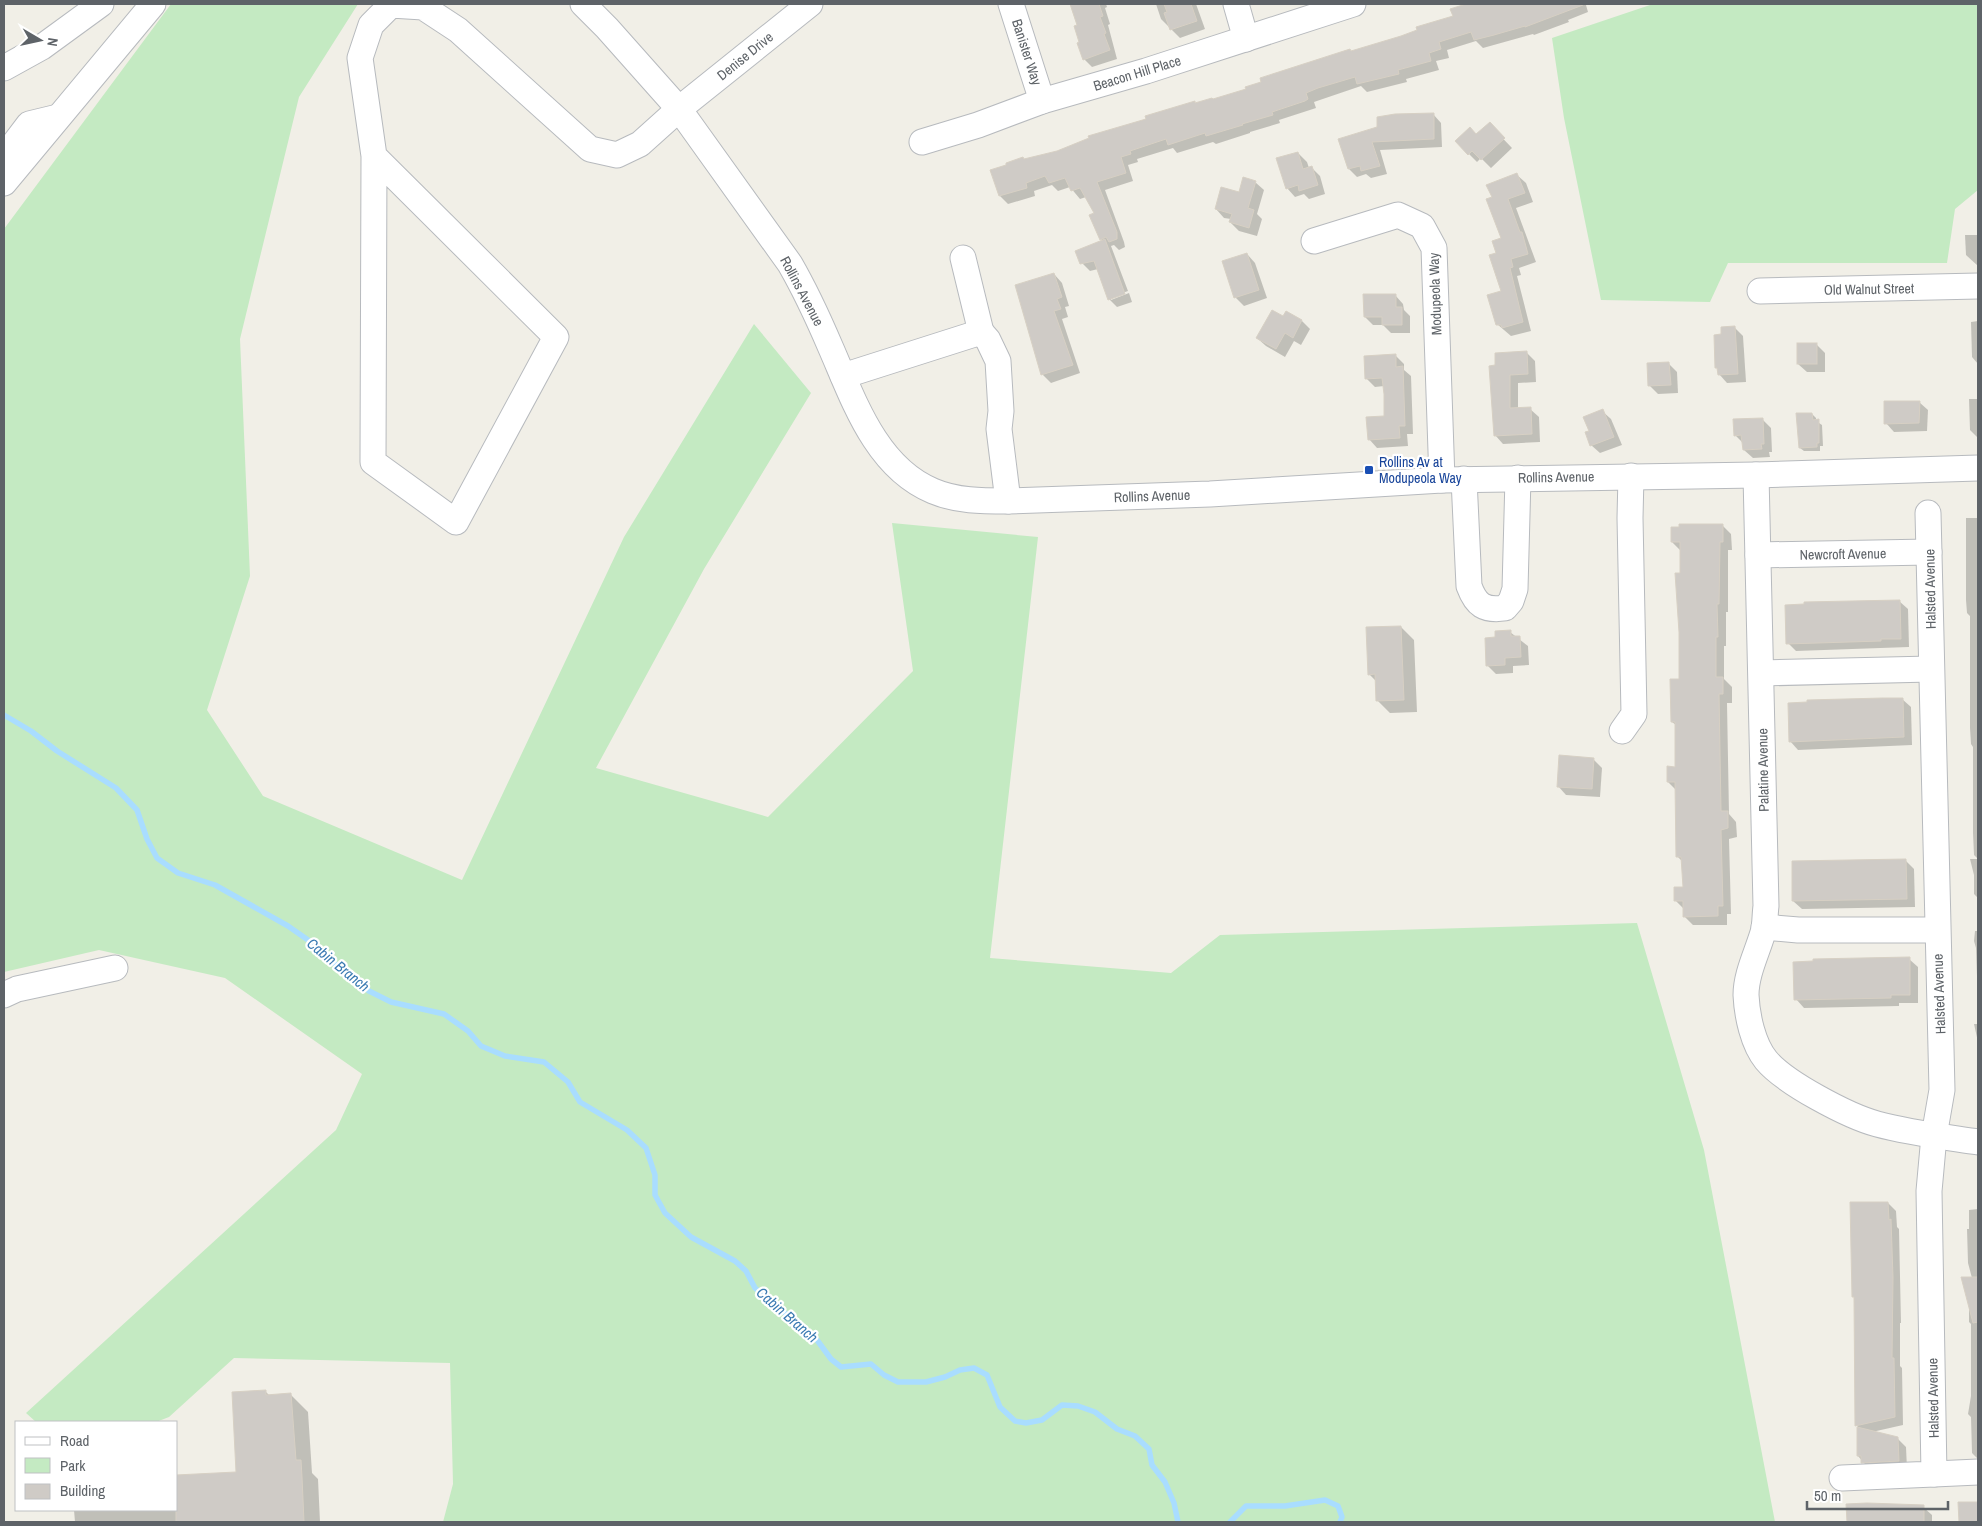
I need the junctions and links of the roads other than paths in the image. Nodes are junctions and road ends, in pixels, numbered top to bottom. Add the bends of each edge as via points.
1 (101, 4) edge
2 (153, 4) edge
3 (583, 4) edge
4 (810, 4) edge
5 (1011, 4) edge
6 (1236, 4) edge
7 (1353, 4) edge
8 (1246, 39) junction
9 (4, 68) edge
10 (1042, 101) junction
11 (679, 109) junction
12 (58, 117) junction
13 (922, 142) dead end
14 (374, 156) junction
15 (4, 157) edge
16 (4, 183) edge
17 (1314, 241) dead end
18 (963, 258) dead end
19 (1978, 286) edge
20 (1760, 291) dead end
21 (980, 332) junction
22 (844, 376) junction
23 (1978, 468) edge
24 (1756, 475) junction
25 (1631, 476) junction
26 (1518, 478) junction
27 (1453, 479) junction
28 (1008, 501) junction
29 (1928, 513) dead end
30 (1929, 552) junction
31 (1758, 556) junction
32 (1931, 669) junction
33 (1762, 673) junction
34 (1622, 731) dead end
35 (1764, 927) junction
36 (1938, 930) junction
37 (115, 968) dead end
38 (4, 995) edge
39 (1934, 1136) junction
40 (1978, 1142) edge
41 (1978, 1472) edge
42 (1934, 1474) junction
43 (1842, 1478) dead end

1 - 9 street via 42,47
2 - 12 street
3 - 11 street, Rollins Avenue
4 - 11 street, Denise Drive
5 - 10 street, Banister Way
6 - 8 street
7 - 8 street, Beacon Hill Place
8 - 10 street, Beacon Hill Place
10 - 13 street, Beacon Hill Place
11 - 14 street, Denise Drive via 640,144 617,155 590,149 458,30 423,7 391,5 370,25 360,58
11 - 22 street, Rollins Avenue via 790,264
12 - 15 street via 29,124
12 - 16 street
14 - 14 street, Denise Drive via 556,337 456,522 373,462
17 - 27 street, Modupeola Way via 1398,215 1422,226 1434,248
18 - 21 street
19 - 20 street, Old Walnut Street
21 - 22 street
21 - 28 street via 988,340 998,361 1002,411 1000,429
22 - 28 street, Rollins Avenue via 874,439 915,483 946,496 976,501
23 - 24 street, Rollins Avenue
24 - 25 street, Rollins Avenue
24 - 31 street, Palatine Avenue
25 - 26 street, Rollins Avenue
25 - 34 street via 1634,714
26 - 27 street, Rollins Avenue
26 - 27 street, Modupeola Way via 1515,589 1505,608 1495,610 1474,600 1469,586
27 - 28 street, Rollins Avenue via 1210,494
29 - 30 street, Halsted Avenue
30 - 31 street, Newcroft Avenue
30 - 32 street, Halsted Avenue
31 - 33 street, Palatine Avenue
32 - 33 street
32 - 36 street, Halsted Avenue
33 - 35 street, Palatine Avenue
35 - 36 street
35 - 39 street, Palatine Avenue via 1746,994 1750,1020 1766,1059 1786,1078 1824,1101 1876,1124
36 - 39 street, Halsted Avenue via 1942,1090
37 - 38 street via 16,989
39 - 40 street
39 - 42 street, Halsted Avenue via 1929,1191
41 - 42 street
42 - 43 street

